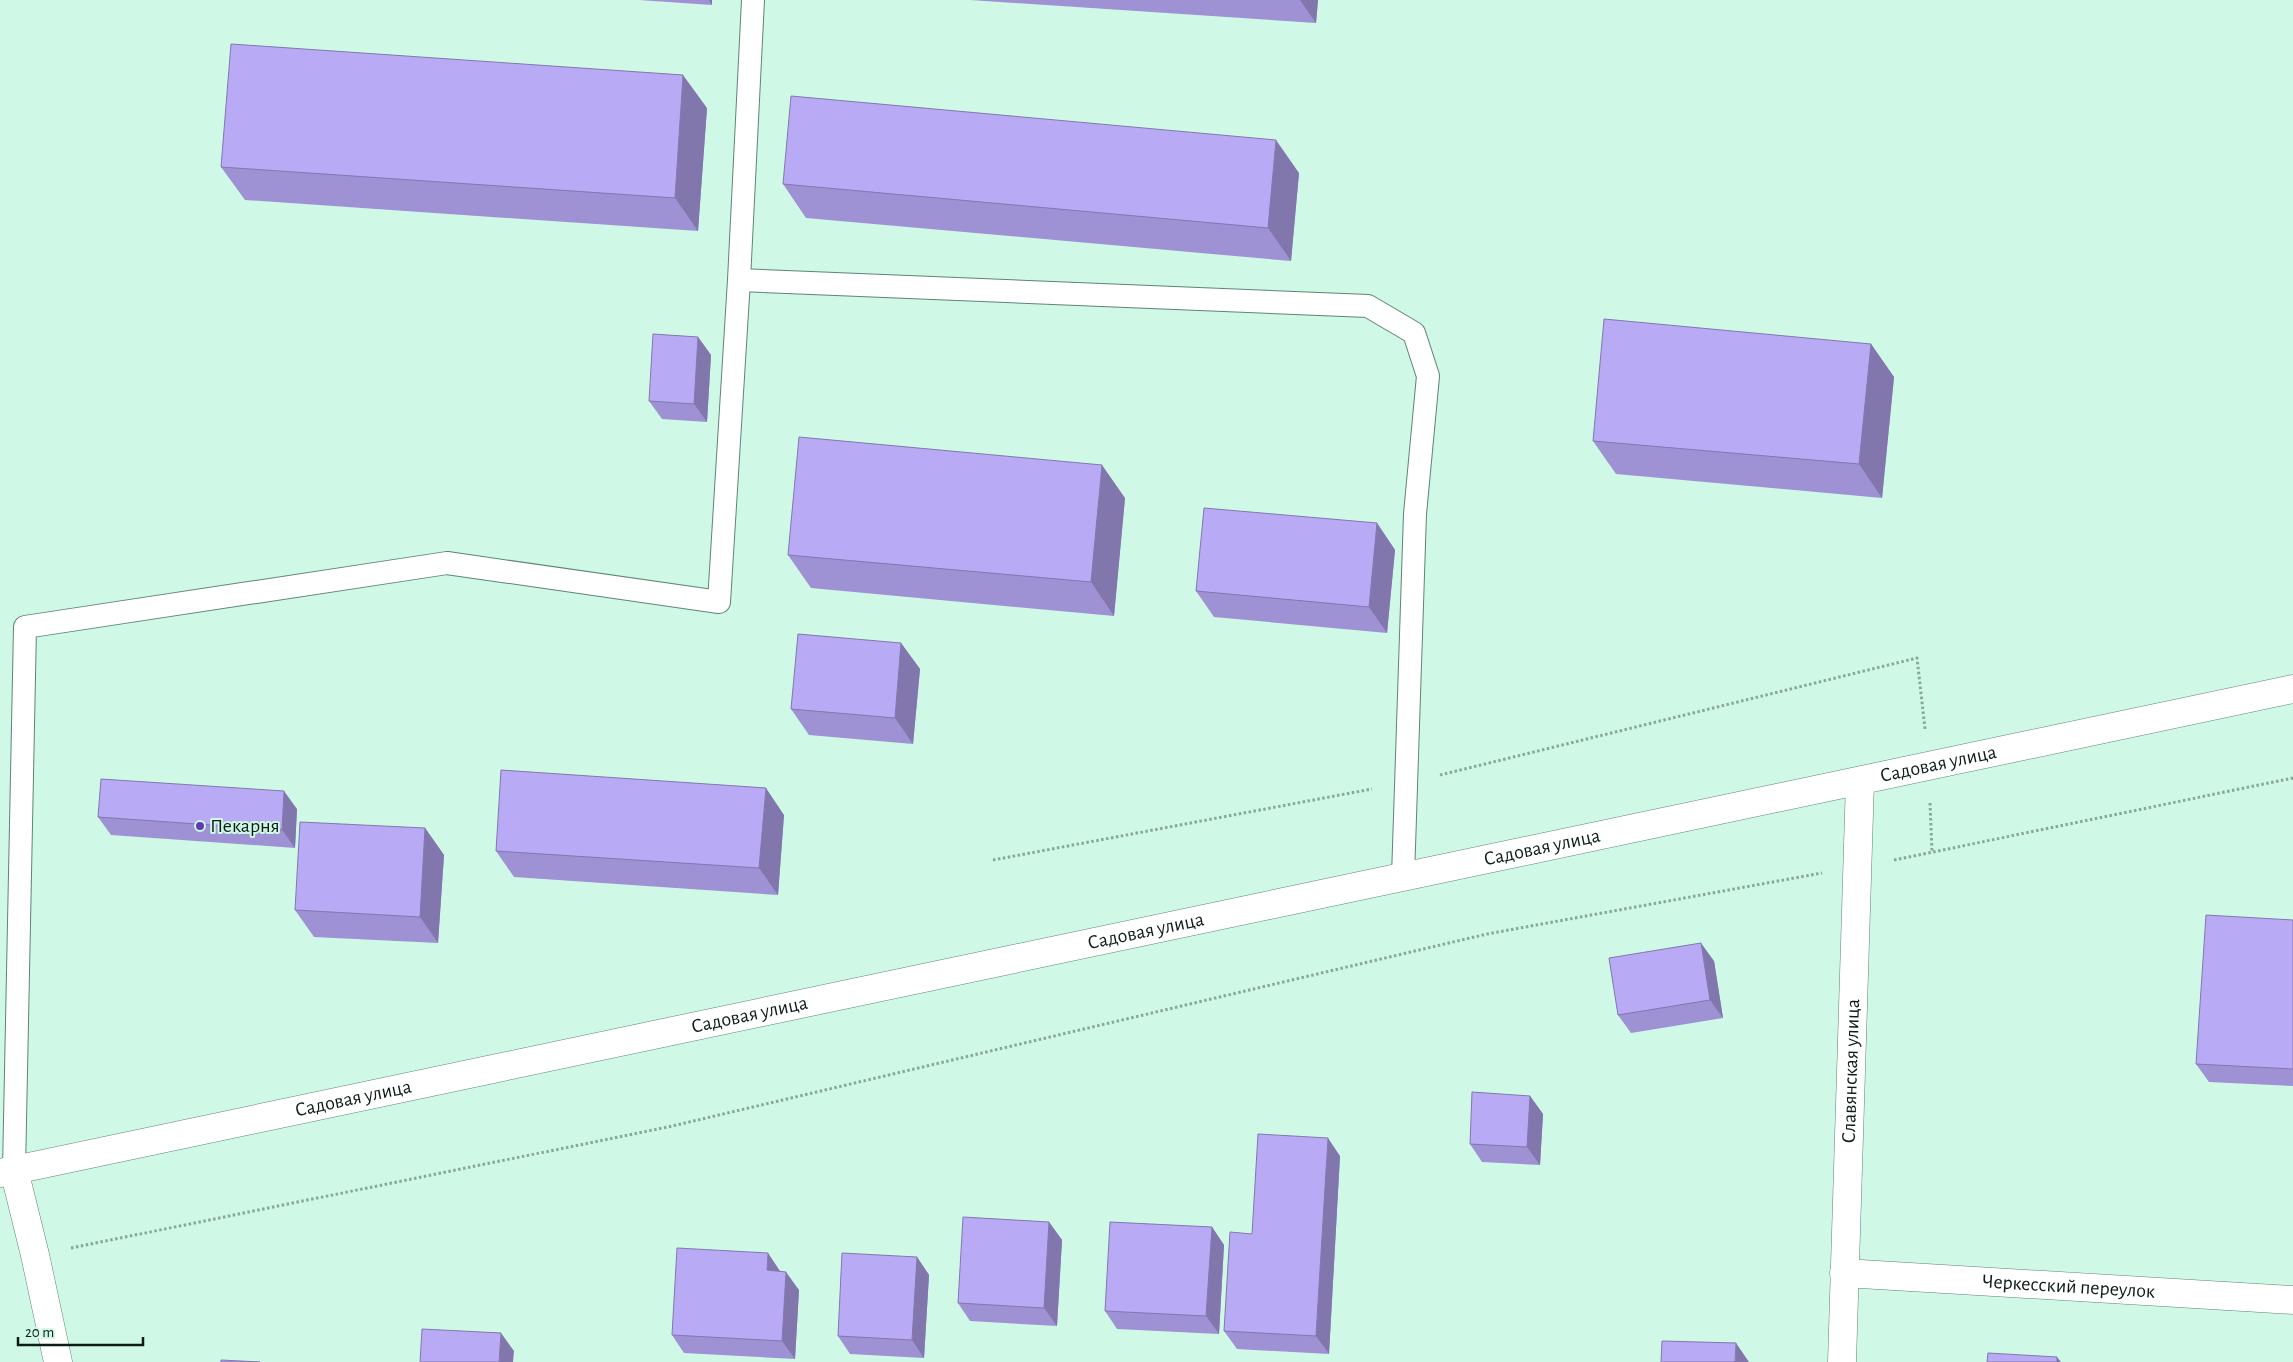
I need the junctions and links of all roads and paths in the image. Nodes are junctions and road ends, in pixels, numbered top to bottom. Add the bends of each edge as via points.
1 (753, 0) edge
2 (739, 280) junction
3 (2293, 689) edge
4 (1929, 766) junction
5 (2293, 778) edge
6 (1860, 781) junction
7 (1406, 783) junction
8 (1932, 852) junction
9 (993, 860) dead end
10 (1858, 867) junction
11 (1403, 877) junction
12 (7, 1171) edge
13 (35, 1255) junction
14 (1844, 1273) junction
15 (2293, 1300) edge
16 (58, 1362) edge
17 (1842, 1362) edge

1 - 2 lane
2 - 7 lane via 1368,306 1414,333 1428,376 1414,514
2 - 12 lane via 719,602 447,563 25,627
3 - 4 street, Садовая улица
4 - 6 street, Садовая улица
4 - 7 path via 1918,658
4 - 8 path
5 - 8 path
6 - 10 street, Славянская улица
6 - 11 street, Садовая улица
7 - 9 path
7 - 11 lane
8 - 10 path
10 - 13 path via 1487,934 668,1127
10 - 14 street, Славянская улица
11 - 12 street, Садовая улица
12 - 13 street
13 - 16 street
14 - 15 street, Черкесский переулок
14 - 17 street, Славянская улица

